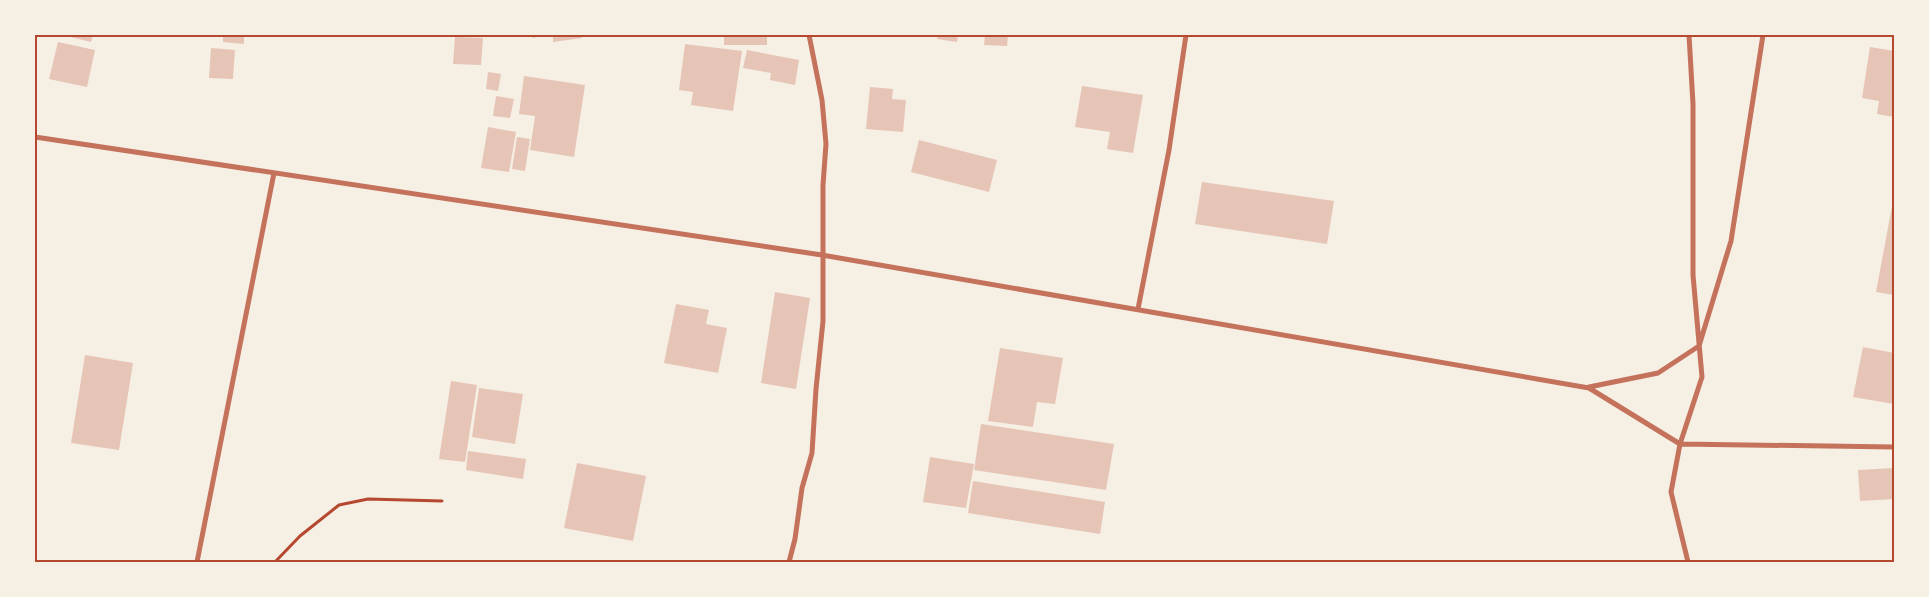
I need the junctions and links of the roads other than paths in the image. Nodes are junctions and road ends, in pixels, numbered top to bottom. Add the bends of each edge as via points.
1 (808, 35) edge
2 (1186, 35) edge
3 (1689, 35) edge
4 (1763, 35) edge
5 (35, 137) edge
6 (274, 173) junction
7 (822, 255) junction
8 (1138, 309) junction
9 (1699, 346) junction
10 (1589, 388) junction
11 (1680, 444) junction
12 (1894, 447) edge
13 (197, 562) edge
14 (789, 562) edge
15 (1688, 562) edge

1 - 7 street via 822,100 826,144
2 - 8 street via 1169,150
3 - 9 street via 1693,104 1693,275
4 - 9 street via 1731,241
5 - 6 street
6 - 7 street
6 - 13 street
7 - 8 street
7 - 14 street via 823,321 812,453 802,488
8 - 10 street
9 - 10 street via 1658,373
9 - 11 street via 1702,376
10 - 11 street
11 - 12 street
11 - 15 street via 1671,492

